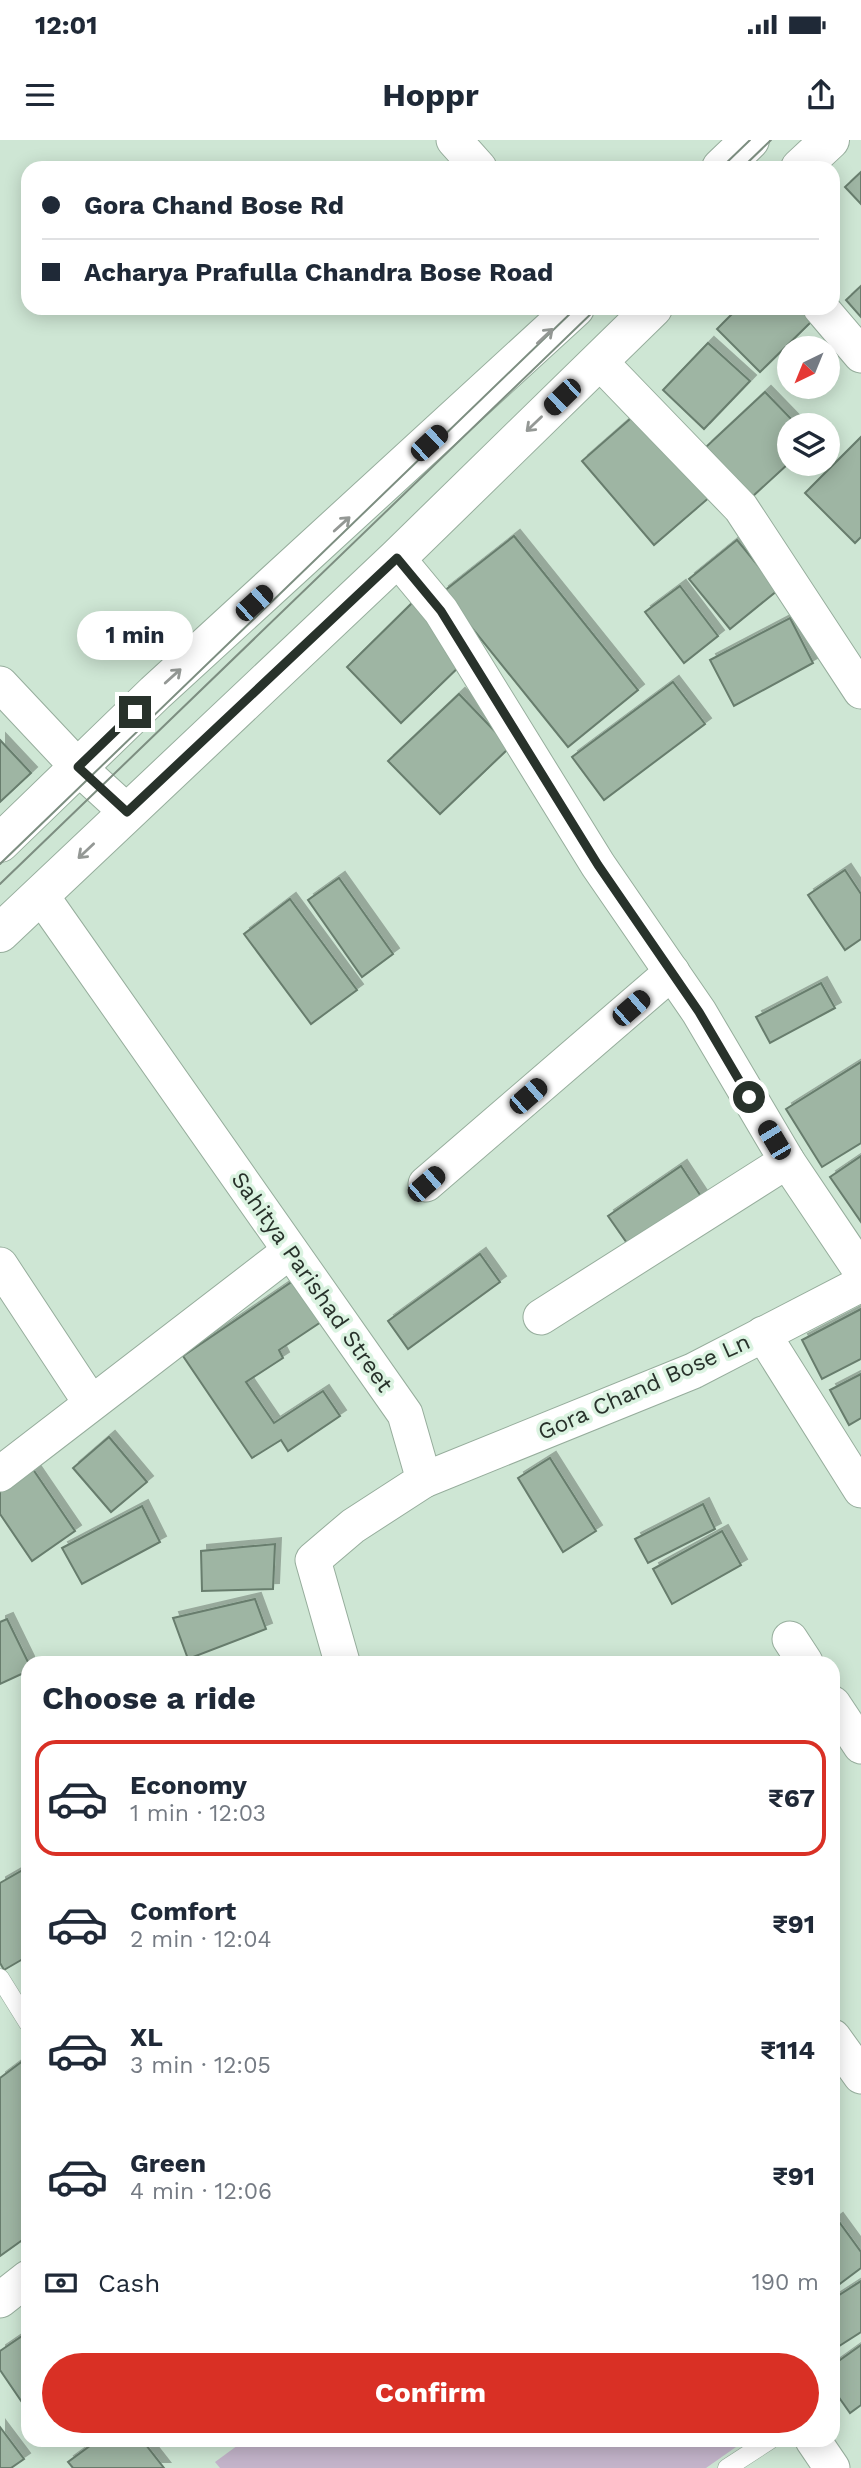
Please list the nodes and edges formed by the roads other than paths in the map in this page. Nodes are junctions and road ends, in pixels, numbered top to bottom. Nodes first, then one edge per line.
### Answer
1 (454, 140) edge
2 (830, 140) edge
3 (473, 161) edge
4 (808, 161) edge
5 (567, 315) edge
6 (646, 315) edge
7 (827, 315) edge
8 (861, 355) edge
9 (599, 361) junction
10 (397, 558) junction
11 (0, 684) edge
12 (861, 691) edge
13 (78, 767) junction
14 (127, 812) junction
15 (0, 843) edge
16 (40, 894) junction
17 (0, 933) edge
18 (672, 972) junction
19 (787, 1161) junction
20 (426, 1184) dead end
21 (290, 1251) junction
22 (0, 1265) edge
23 (861, 1271) edge
24 (861, 1284) edge
25 (541, 1317) dead end
26 (763, 1334) junction
27 (91, 1402) junction
28 (0, 1474) edge
29 (424, 1480) junction
30 (861, 1490) edge
31 (337, 1656) edge
32 (840, 1714) edge
33 (861, 1746) edge
34 (0, 1978) edge
35 (21, 2012) edge
36 (840, 2047) edge
37 (861, 2076) edge
38 (21, 2284) edge
39 (0, 2300) edge
40 (759, 2447) edge
41 (818, 2447) edge
42 (727, 2468) edge
43 (832, 2468) edge

1 - 3 street
2 - 4 main road
13 -> 5 main road
6 - 9 main road
7 - 8 street
9 -> 10 main road
9 - 12 street
10 - 14 main road
10 - 18 street
11 - 13 street
13 - 14 street
13 - 15 main road
14 -> 16 main road
16 - 17 main road
16 - 21 street, Sahitya Parishad Street
18 - 19 street
18 - 20 street
19 - 23 street
19 - 25 street
21 - 27 street
21 - 29 street, Sahitya Parishad Street
22 - 27 street
24 - 26 street, Gora Chand Bose Ln
26 - 29 street, Gora Chand Bose Ln
26 - 30 street
27 - 28 street
29 - 31 street
32 - 33 street
34 - 35 lane
36 - 37 street
38 - 39 street
40 - 42 lane
41 - 43 street

